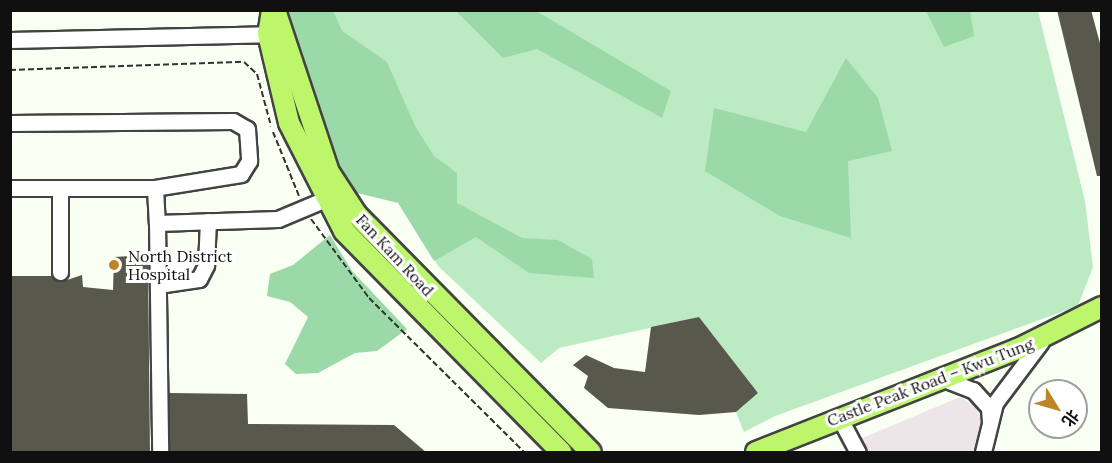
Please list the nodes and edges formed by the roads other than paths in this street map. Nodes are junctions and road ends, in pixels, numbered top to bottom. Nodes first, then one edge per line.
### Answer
1 (274, 10) edge
2 (277, 34) junction
3 (10, 40) edge
4 (10, 123) edge
5 (10, 188) edge
6 (60, 188) junction
7 (155, 188) junction
8 (333, 196) junction
9 (208, 221) junction
10 (157, 224) junction
11 (60, 272) dead end
12 (158, 285) junction
13 (1101, 307) edge
14 (1047, 335) junction
15 (937, 377) junction
16 (536, 394) junction
17 (839, 417) junction
18 (990, 424) junction
19 (160, 453) edge
20 (561, 453) edge
21 (591, 453) edge
22 (756, 453) edge
23 (858, 453) edge
24 (983, 453) edge

1 - 2 main road, Fan Kam Road
2 - 3 street
2 - 8 main road, Fan Kam Road
4 - 7 street
5 - 6 street
6 - 7 street
6 - 11 street
7 - 10 street
8 - 9 street
8 - 16 main road, Fan Kam Road
8 - 20 main road, Fan Kam Road
9 - 10 street
9 - 12 street
10 - 12 street
12 - 19 street
13 - 14 main road, Castle Peak Road – Kwu Tung
14 - 15 main road, Castle Peak Road – Kwu Tung
14 - 18 street
15 - 17 main road, Castle Peak Road – Kwu Tung
15 - 18 street
16 - 20 street
16 - 21 main road, Fan Kam Road
17 - 22 main road, Castle Peak Road – Kwu Tung
17 - 23 street
18 - 24 street

